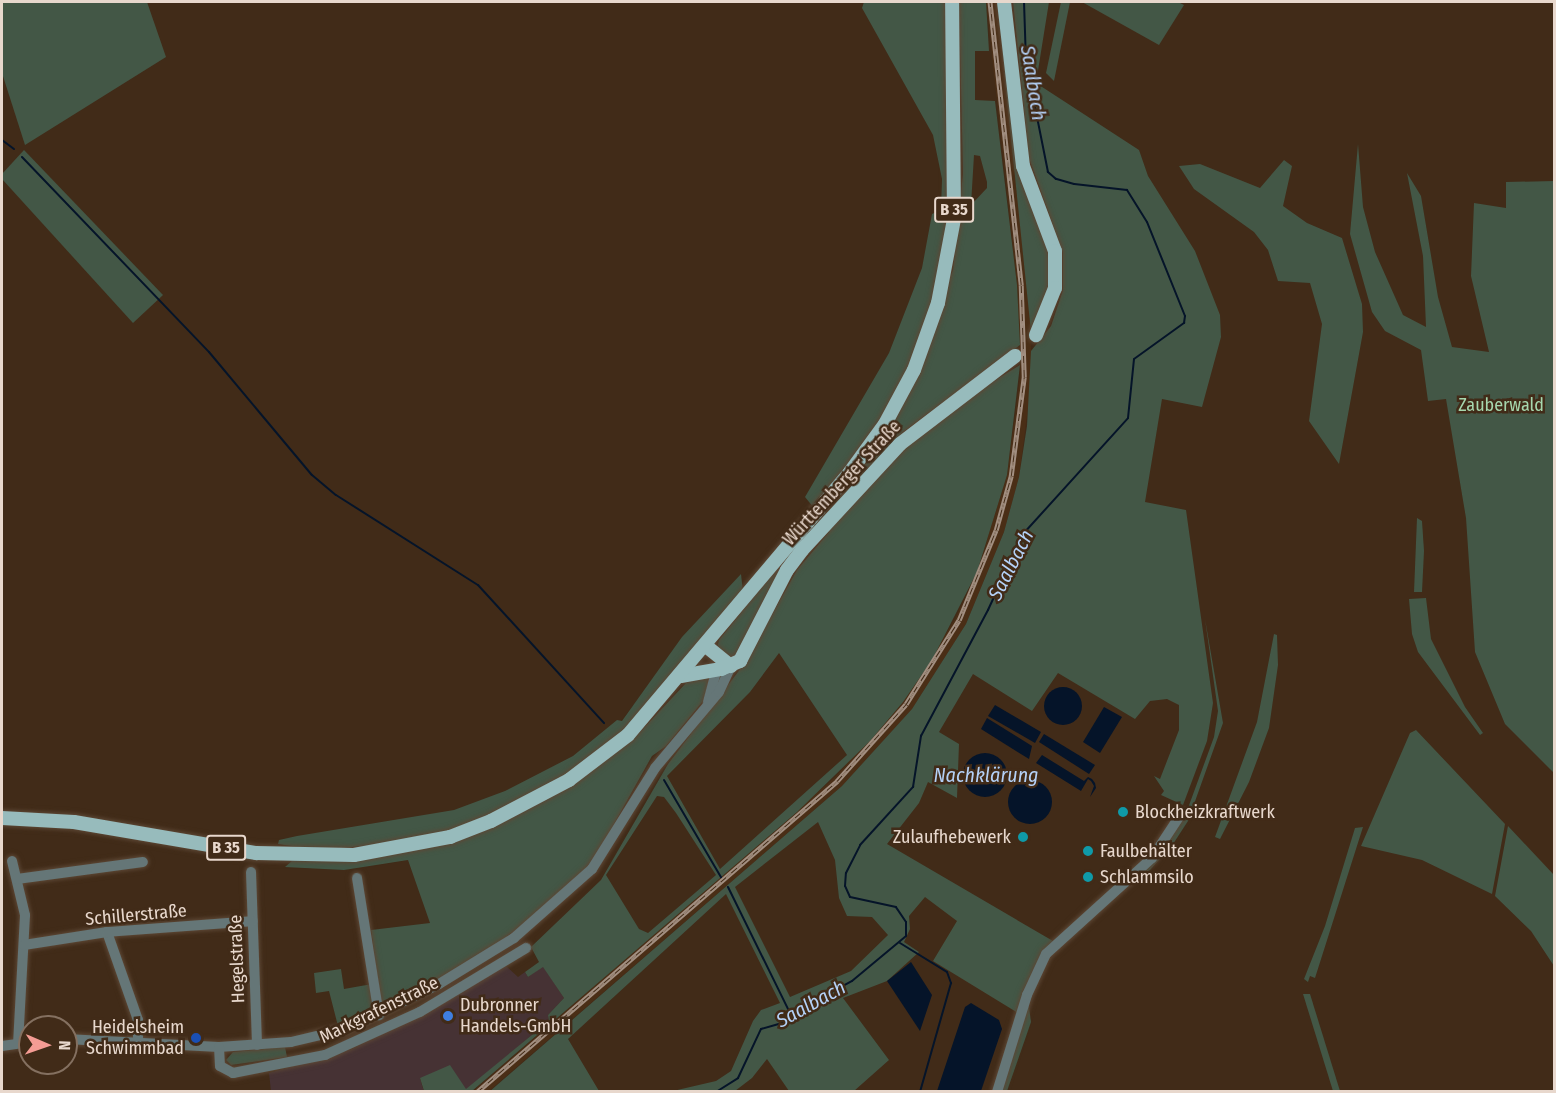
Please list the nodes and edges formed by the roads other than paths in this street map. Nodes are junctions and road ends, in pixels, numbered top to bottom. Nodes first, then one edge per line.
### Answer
1 (951, 2) edge
2 (1004, 2) edge
3 (1036, 334) dead end
4 (1015, 356) dead end
5 (702, 651) junction
6 (731, 666) junction
7 (717, 669) junction
8 (681, 676) junction
9 (706, 708) junction
10 (1181, 813) dead end
11 (2, 818) edge
12 (12, 861) dead end
13 (143, 862) dead end
14 (251, 872) dead end
15 (357, 878) dead end
16 (17, 879) junction
17 (253, 921) junction
18 (107, 933) junction
19 (24, 945) junction
20 (526, 948) dead end
21 (20, 1015) edge
22 (379, 1015) junction
23 (78, 1040) edge
24 (18, 1042) edge
25 (138, 1043) junction
26 (257, 1045) junction
27 (2, 1046) edge
28 (219, 1047) junction
29 (997, 1092) edge

1 - 5 main road, B 35
2 - 3 main road
4 - 6 main road, Württemberger Straße
5 - 6 main road
5 - 7 main road
5 - 8 main road, B 35
6 - 7 main road
6 - 9 street, Markgrafenstraße
7 - 8 main road
7 - 9 street
8 - 11 main road, B 35
9 - 22 street, Markgrafenstraße
10 - 29 street
12 - 16 street
13 - 16 street
14 - 17 street, Hegelstraße
15 - 22 street
16 - 19 street
17 - 18 street, Schillerstraße
17 - 26 street, Hegelstraße
18 - 19 street, Schillerstraße
18 - 25 street
19 - 21 street
20 - 28 street, Markgrafenstraße
22 - 26 street, Markgrafenstraße
23 - 25 street, Markgrafenstraße
24 - 27 street
25 - 28 street, Markgrafenstraße
26 - 28 street, Markgrafenstraße

